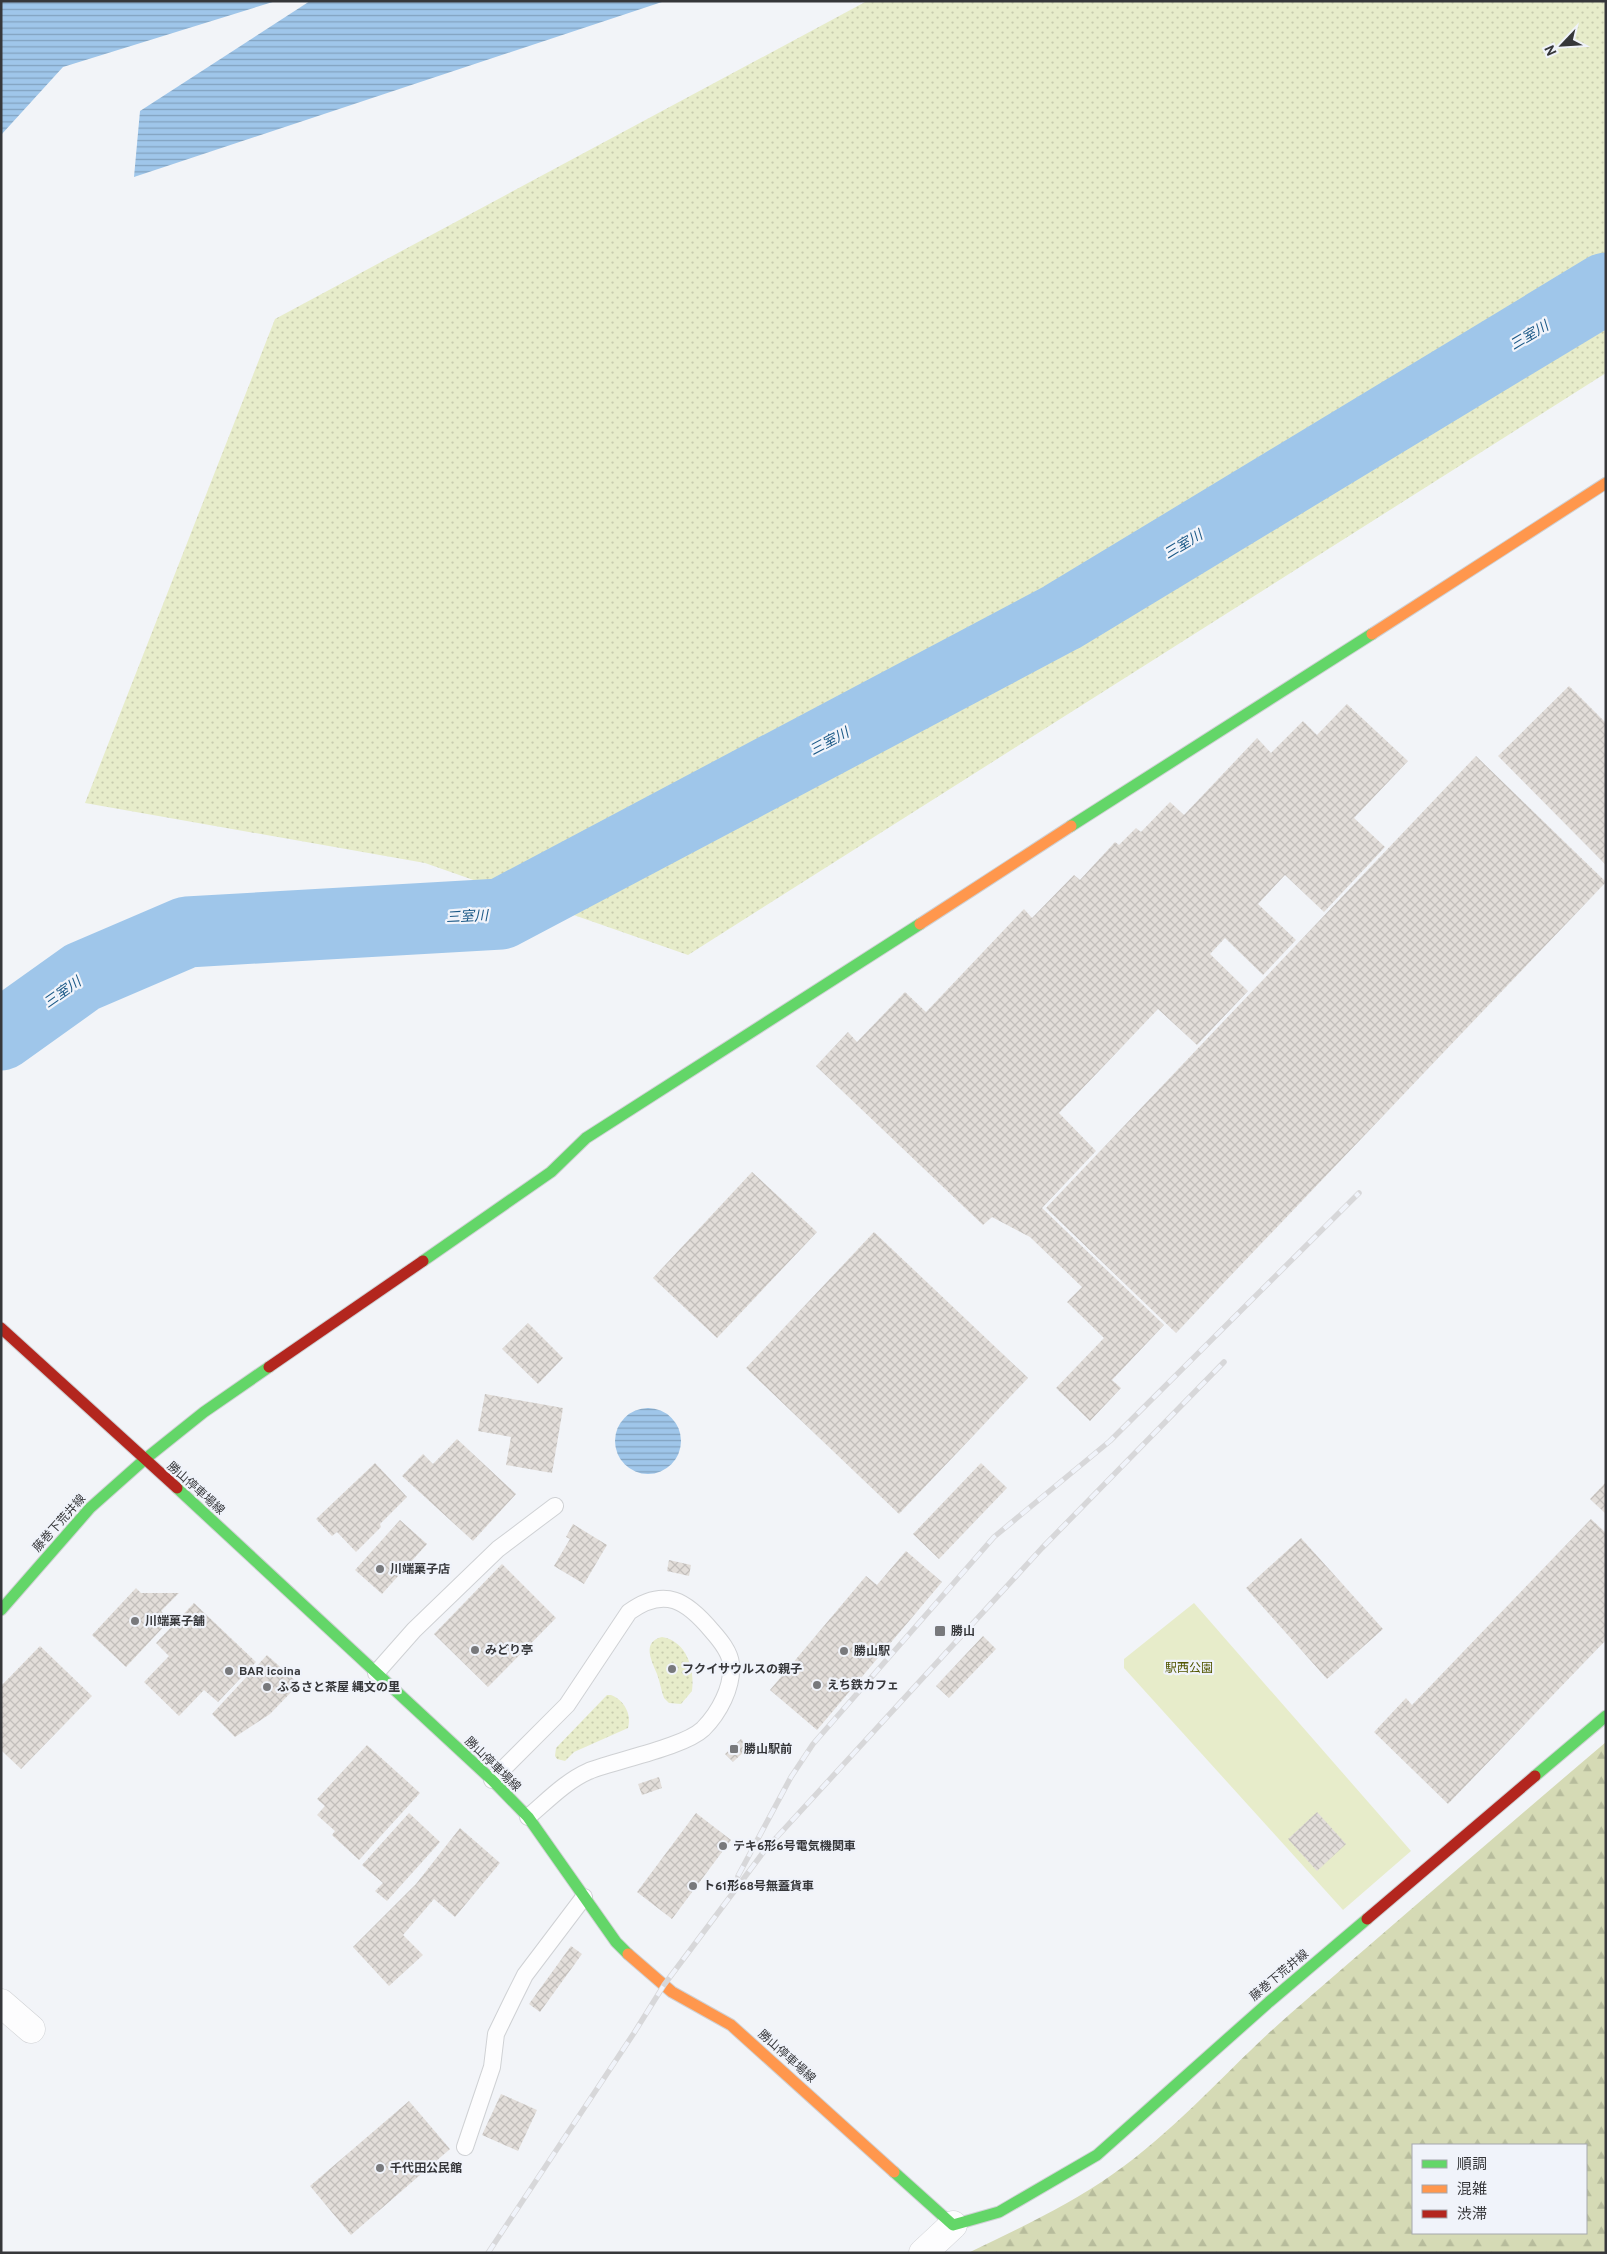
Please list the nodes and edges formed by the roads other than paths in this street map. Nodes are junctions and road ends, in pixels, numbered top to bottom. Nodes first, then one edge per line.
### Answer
1 (1606, 483) edge
2 (1, 1328) edge
3 (144, 1460) junction
4 (556, 1506) dead end
5 (1, 1610) edge
6 (376, 1673) junction
7 (1606, 1716) edge
8 (492, 1780) junction
9 (528, 1817) junction
10 (584, 1897) junction
11 (1, 2003) edge
12 (31, 2029) dead end
13 (465, 2147) dead end
14 (953, 2225) junction
15 (923, 2253) edge

1 - 3 main road, 藤巻下荒井線
2 - 3 main road, 勝山停車場線
3 - 5 main road, 藤巻下荒井線
3 - 6 main road, 勝山停車場線
4 - 6 lane
6 - 8 main road, 勝山停車場線
7 - 14 main road, 藤巻下荒井線
8 - 9 main road, 勝山停車場線
8 - 9 lane
9 - 10 main road, 勝山停車場線
10 - 13 lane
10 - 14 main road, 勝山停車場線
11 - 12 street
14 - 15 street

